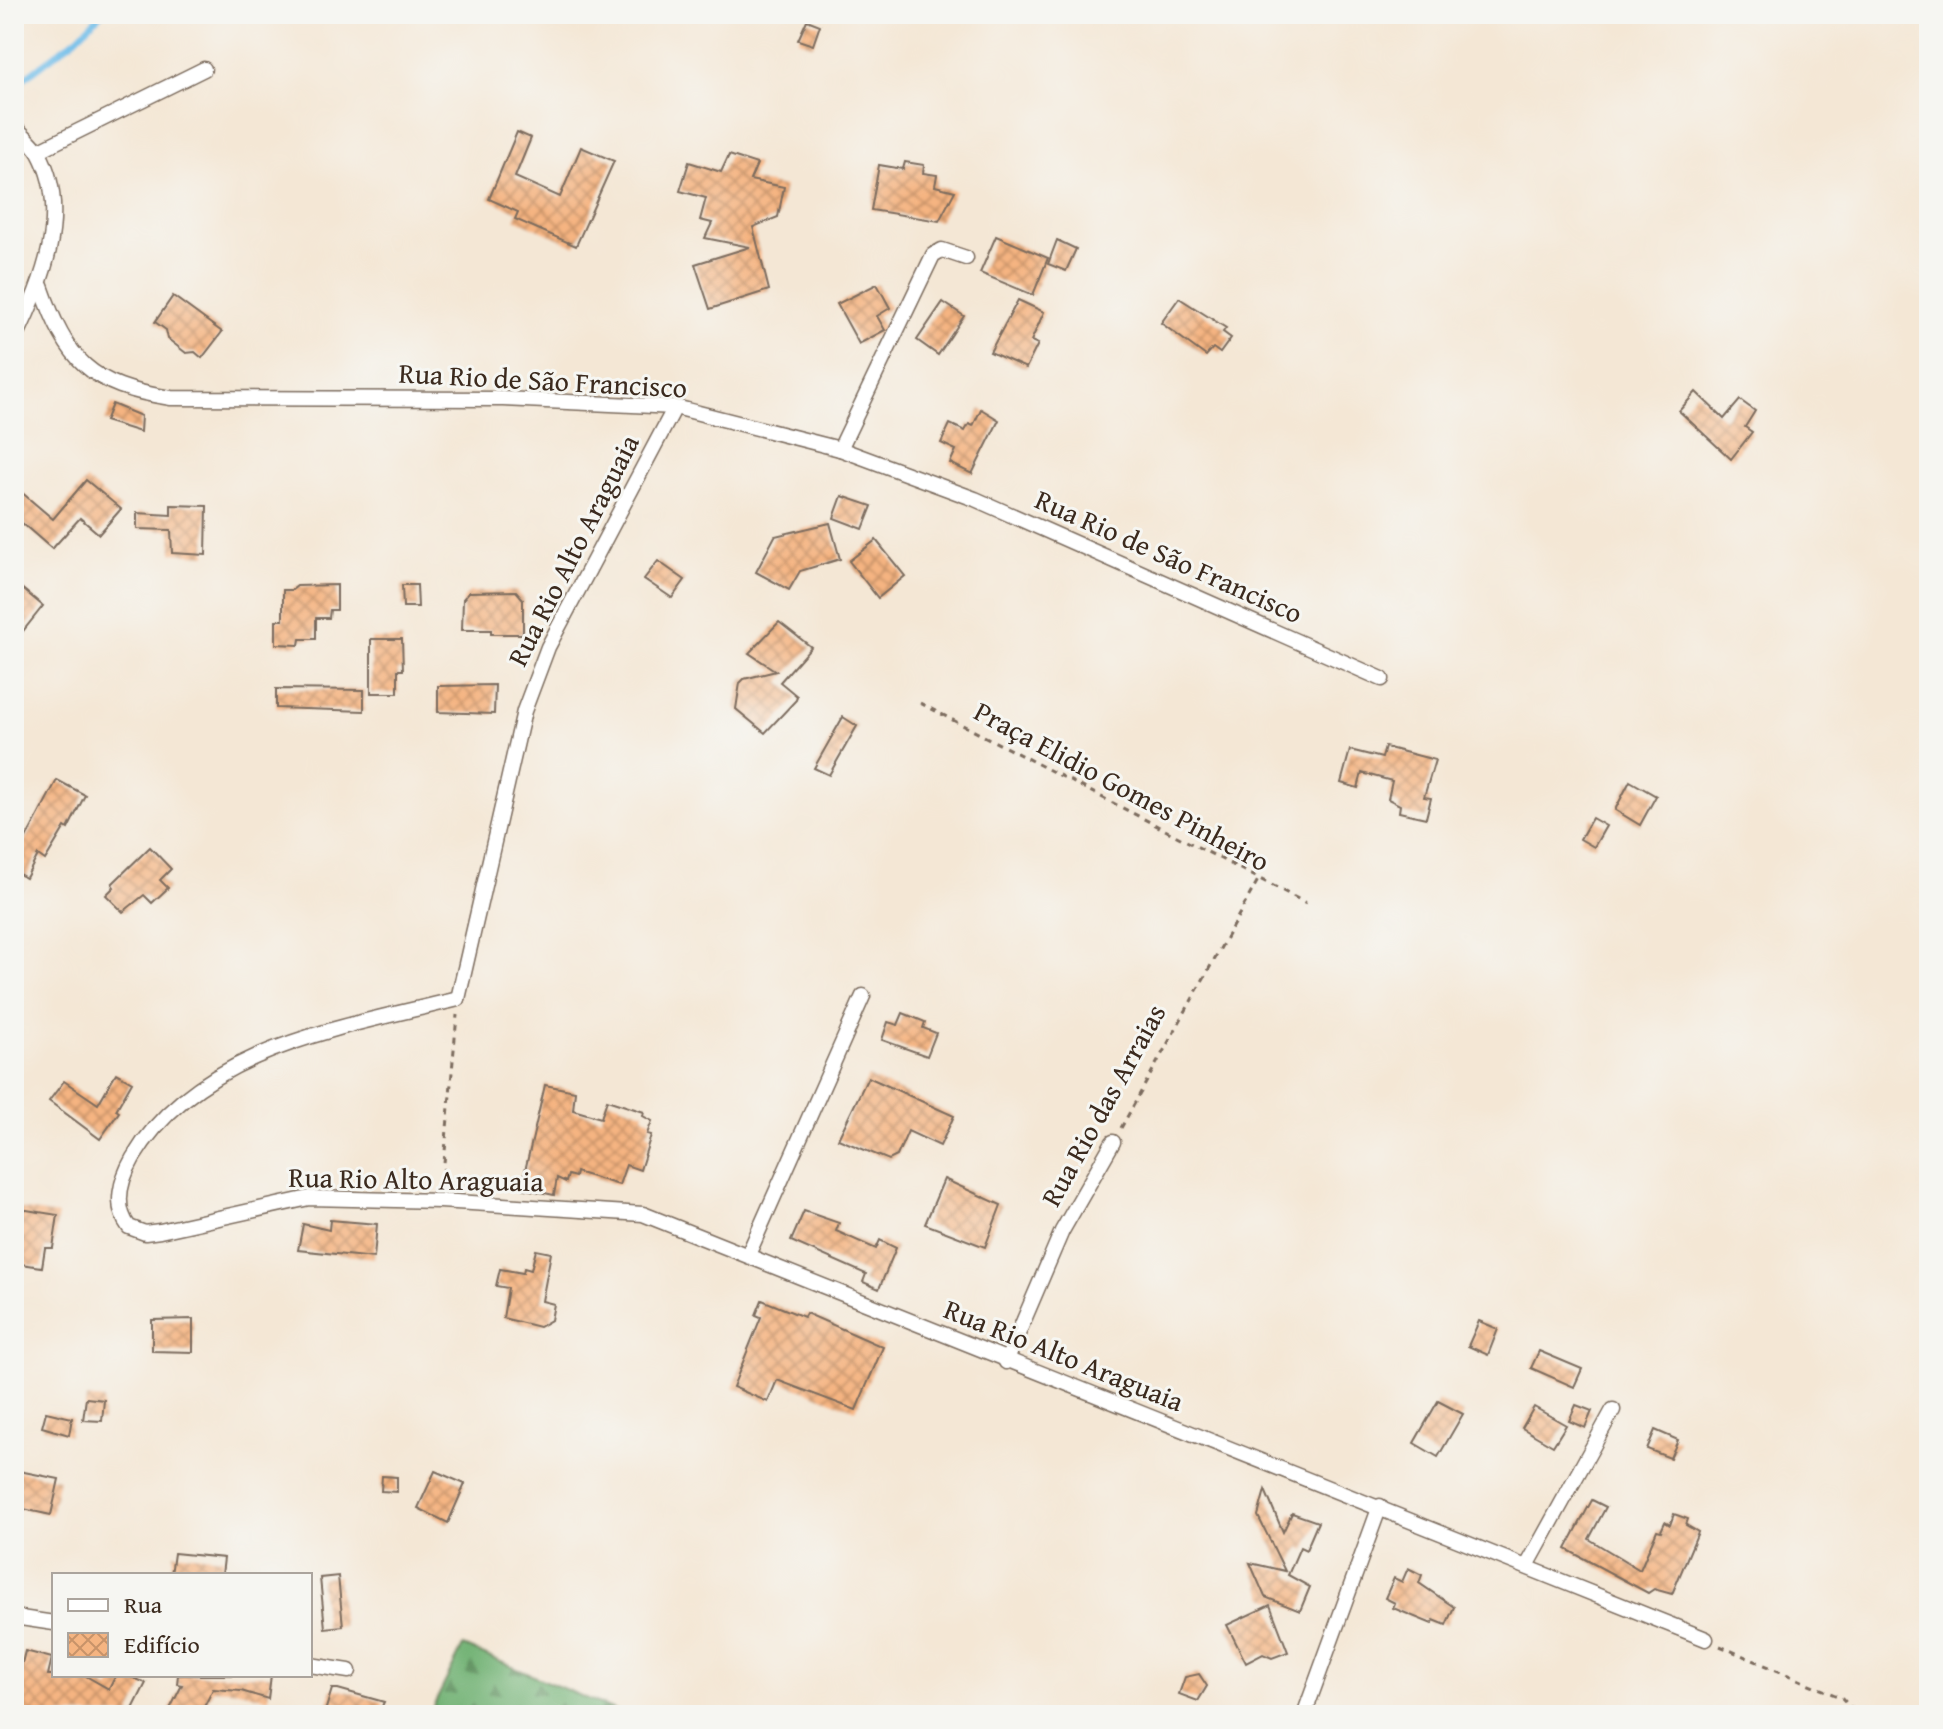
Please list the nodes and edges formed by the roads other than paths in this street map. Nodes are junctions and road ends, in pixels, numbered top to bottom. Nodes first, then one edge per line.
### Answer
1 (204, 69) dead end
2 (14, 126) edge
3 (38, 151) junction
4 (966, 258) dead end
5 (41, 286) junction
6 (14, 341) edge
7 (675, 407) junction
8 (840, 449) junction
9 (1382, 679) dead end
10 (863, 996) dead end
11 (1113, 1142) road end
12 (748, 1255) junction
13 (1006, 1362) junction
14 (1613, 1410) dead end
15 (1380, 1506) junction
16 (1527, 1566) junction
17 (14, 1617) edge
18 (52, 1623) edge
19 (1706, 1639) road end
20 (312, 1665) edge
21 (349, 1671) dead end
22 (1304, 1715) edge

1 - 3 street
2 - 3 street
3 - 5 street
4 - 8 street
5 - 6 street
5 - 7 street, Rua Rio de São Francisco
7 - 8 street, Rua Rio de São Francisco
7 - 12 street, Rua Rio Alto Araguaia
8 - 9 street, Rua Rio de São Francisco
10 - 12 street
11 - 13 street, Rua Rio das Arraias
12 - 13 street, Rua Rio Alto Araguaia
13 - 15 street, Rua Rio Alto Araguaia
14 - 16 street
15 - 16 street, Rua Rio Alto Araguaia
15 - 22 street
16 - 19 street, Rua Rio Alto Araguaia
17 - 18 street
20 - 21 street

